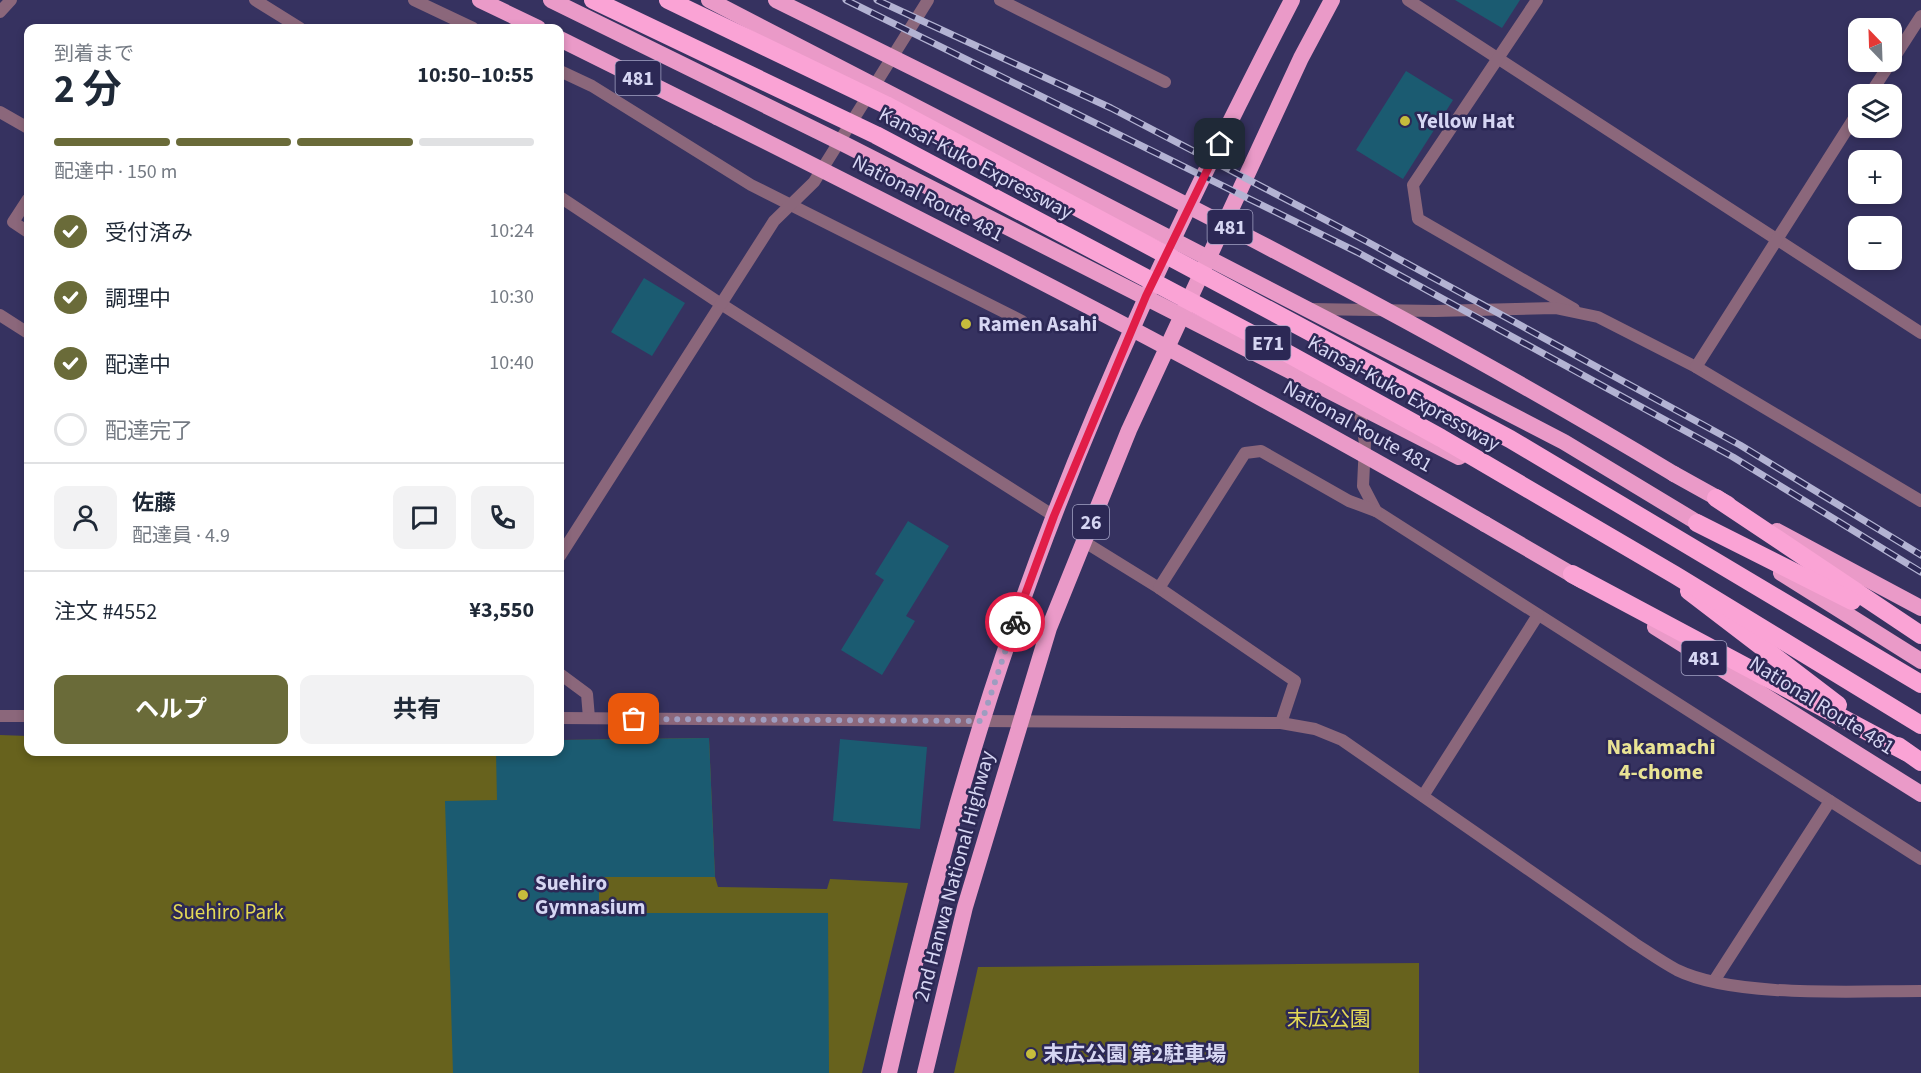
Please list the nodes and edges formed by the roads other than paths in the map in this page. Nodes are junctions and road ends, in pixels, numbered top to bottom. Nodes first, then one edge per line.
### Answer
1 (11, 0) edge
2 (255, 0) edge
3 (414, 0) edge
4 (480, 0) edge
5 (551, 0) edge
6 (593, 0) edge
7 (668, 0) edge
8 (709, 0) edge
9 (776, 0) edge
10 (928, 0) edge
11 (1000, 0) edge
12 (1292, 0) edge
13 (1332, 0) edge
14 (1408, 0) edge
15 (1537, 0) edge
16 (0, 12) edge
17 (1921, 16) edge
18 (294, 24) edge
19 (465, 24) edge
20 (530, 24) edge
21 (564, 41) edge
22 (1902, 44) edge
23 (1499, 59) junction
24 (564, 73) edge
25 (1165, 82) dead end
26 (874, 86) junction
27 (0, 112) edge
28 (24, 126) edge
29 (1848, 128) edge
30 (839, 141) junction
31 (564, 200) edge
32 (24, 205) edge
33 (790, 205) junction
34 (24, 229) edge
35 (1174, 240) junction
36 (1776, 240) junction
37 (1210, 260) junction
38 (1146, 296) junction
39 (721, 304) junction
40 (1306, 309) junction
41 (1582, 314) junction
42 (0, 315) edge
43 (1183, 315) junction
44 (1022, 321) dead end
45 (24, 330) edge
46 (1921, 333) edge
47 (1696, 367) junction
48 (1359, 408) junction
49 (1716, 498) junction
50 (1921, 501) edge
51 (1376, 511) junction
52 (1054, 516) junction
53 (1697, 523) junction
54 (1083, 541) junction
55 (564, 550) edge
56 (1572, 574) junction
57 (1159, 588) junction
58 (1689, 591) junction
59 (1921, 608) edge
60 (1538, 615) junction
61 (1919, 634) edge
62 (1921, 661) edge
63 (564, 677) edge
64 (1921, 684) edge
65 (0, 716) edge
66 (24, 716) edge
67 (564, 718) edge
68 (589, 718) junction
69 (982, 721) junction
70 (1021, 722) junction
71 (1281, 723) junction
72 (1921, 725) edge
73 (1921, 734) edge
74 (1914, 757) edge
75 (1921, 794) edge
76 (1423, 796) junction
77 (1830, 801) junction
78 (1921, 859) edge
79 (1713, 981) junction
80 (1921, 991) edge
81 (890, 1073) edge
82 (925, 1073) edge

1 - 16 street
2 - 18 street
3 - 19 street
4 - 20 highway
5 - 30 highway, 481
6 - 72 highway, Kansai-Kuko Expressway / E71, bridge
7 - 64 highway, Kansai-Kuko Expressway / E71, bridge
8 - 26 highway, 481
9 - 49 highway, 481, bridge
10 - 26 street
11 - 25 street
12 - 35 highway, 2nd Hanwa National Highway / 26
13 - 37 highway, 2nd Hanwa National Highway / 26
14 - 23 street
15 - 23 street
17 - 22 street
21 - 56 highway, National Route 481 / 481, bridge
23 - 36 street
23 - 41 street
24 - 33 street
26 - 30 street
26 - 35 highway, 481
27 - 28 street
29 - 36 street
30 - 33 street
30 - 38 highway, 481
31 - 39 street
32 - 34 street
33 - 39 street
33 - 44 street
35 - 37 highway, 481
35 - 38 highway, 2nd Hanwa National Highway / 26
36 - 46 street
36 - 47 street
37 - 40 highway, 481
37 - 43 highway, 2nd Hanwa National Highway / 26
38 - 43 highway, 481
38 - 52 highway, 2nd Hanwa National Highway / 26
39 - 52 street
39 - 55 street
40 - 41 street
40 - 53 highway, 481
41 - 47 street
42 - 45 street
43 - 48 highway, 481
43 - 54 highway, 2nd Hanwa National Highway / 26
47 - 50 street
48 - 51 street
48 - 58 highway, 481
49 - 59 highway, 481
49 - 61 highway
51 - 57 street
51 - 60 street
52 - 69 highway, 2nd Hanwa National Highway / 26
53 - 61 highway
53 - 62 highway, 481
54 - 57 street
54 - 70 highway, 2nd Hanwa National Highway / 26
56 - 74 highway
56 - 75 highway, National Route 481 / 481
57 - 71 street
58 - 73 highway, 481
58 - 74 highway
60 - 76 street
60 - 77 street
63 - 68 street
65 - 66 street
67 - 68 street
68 - 69 street
69 - 70 street
69 - 81 highway, 2nd Hanwa National Highway / 26
70 - 71 street
70 - 82 highway, 2nd Hanwa National Highway / 26
71 - 76 street
76 - 79 street
77 - 78 street
77 - 79 street
79 - 80 street

